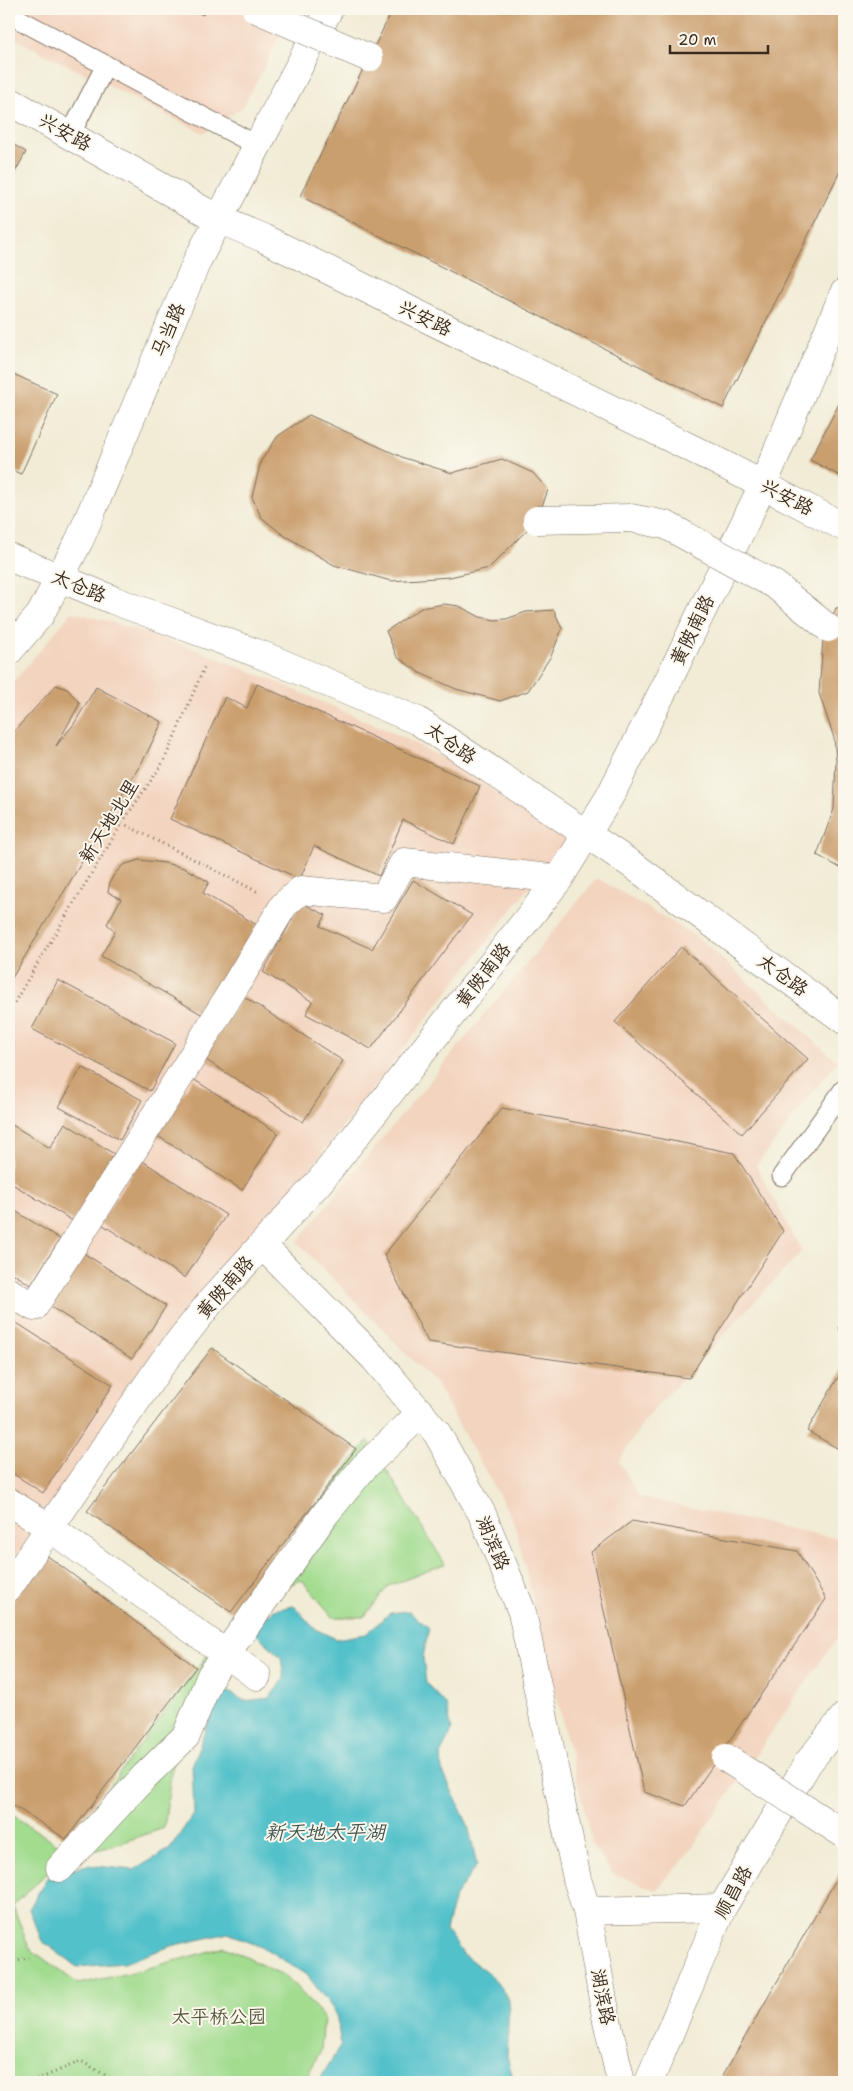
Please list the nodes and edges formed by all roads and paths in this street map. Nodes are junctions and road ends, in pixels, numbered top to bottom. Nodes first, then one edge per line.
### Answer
1 (256, 9) edge
2 (329, 9) edge
3 (9, 14) edge
4 (369, 58) dead end
5 (106, 65) junction
6 (9, 101) edge
7 (70, 135) junction
8 (258, 146) junction
9 (218, 218) junction
10 (844, 293) edge
11 (763, 485) junction
12 (537, 520) dead end
13 (844, 526) edge
14 (9, 557) edge
15 (60, 579) junction
16 (828, 628) dead end
17 (217, 638) junction
18 (9, 651) edge
19 (122, 823) junction
20 (586, 836) junction
21 (559, 879) junction
22 (284, 905) junction
23 (9, 1010) edge
24 (844, 1020) edge
25 (844, 1089) edge
26 (782, 1176) dead end
27 (262, 1245) junction
28 (9, 1292) edge
29 (421, 1413) junction
30 (9, 1502) edge
31 (50, 1528) junction
32 (9, 1587) edge
33 (226, 1653) junction
34 (257, 1676) dead end
35 (844, 1717) edge
36 (726, 1758) dead end
37 (788, 1798) junction
38 (844, 1834) edge
39 (60, 1868) dead end
40 (722, 1908) junction
41 (587, 1911) junction
42 (29, 1958) dead end
43 (9, 1961) edge
44 (32, 2082) edge
45 (116, 2082) edge
46 (621, 2082) edge
47 (649, 2082) edge

1 - 4 street, bridge
2 - 8 street, 马当路
3 - 5 lane
5 - 7 lane
5 - 8 lane
6 - 7 street, 兴安路
7 - 9 street, 兴安路
8 - 9 street, 马当路
9 - 11 street, 兴安路
9 - 15 street, 马当路
10 - 11 street, 黄陂南路
11 - 13 street, 兴安路
11 - 20 street, 黄陂南路
12 - 16 street, bridge
14 - 15 street, 太仓路
15 - 17 street, 太仓路
15 - 18 street, 马当路
17 - 19 path, 新天地北里
17 - 20 street, 太仓路
19 - 22 path
19 - 23 path, 新天地北里
20 - 21 street, 黄陂南路
20 - 24 street, 太仓路
21 - 22 street
21 - 27 street, 黄陂南路
22 - 28 street
25 - 26 lane
27 - 29 street, 湖滨路
27 - 31 street, 黄陂南路
29 - 33 street
29 - 41 street, 湖滨路
30 - 31 street
31 - 32 street, 黄陂南路
31 - 33 street
33 - 34 street
33 - 39 street
35 - 37 street, 顺昌路
36 - 37 street, bridge
37 - 38 street, bridge
37 - 40 street, 顺昌路
40 - 41 street
40 - 47 street, 顺昌路
41 - 46 street, 湖滨路
42 - 43 path
44 - 45 path

